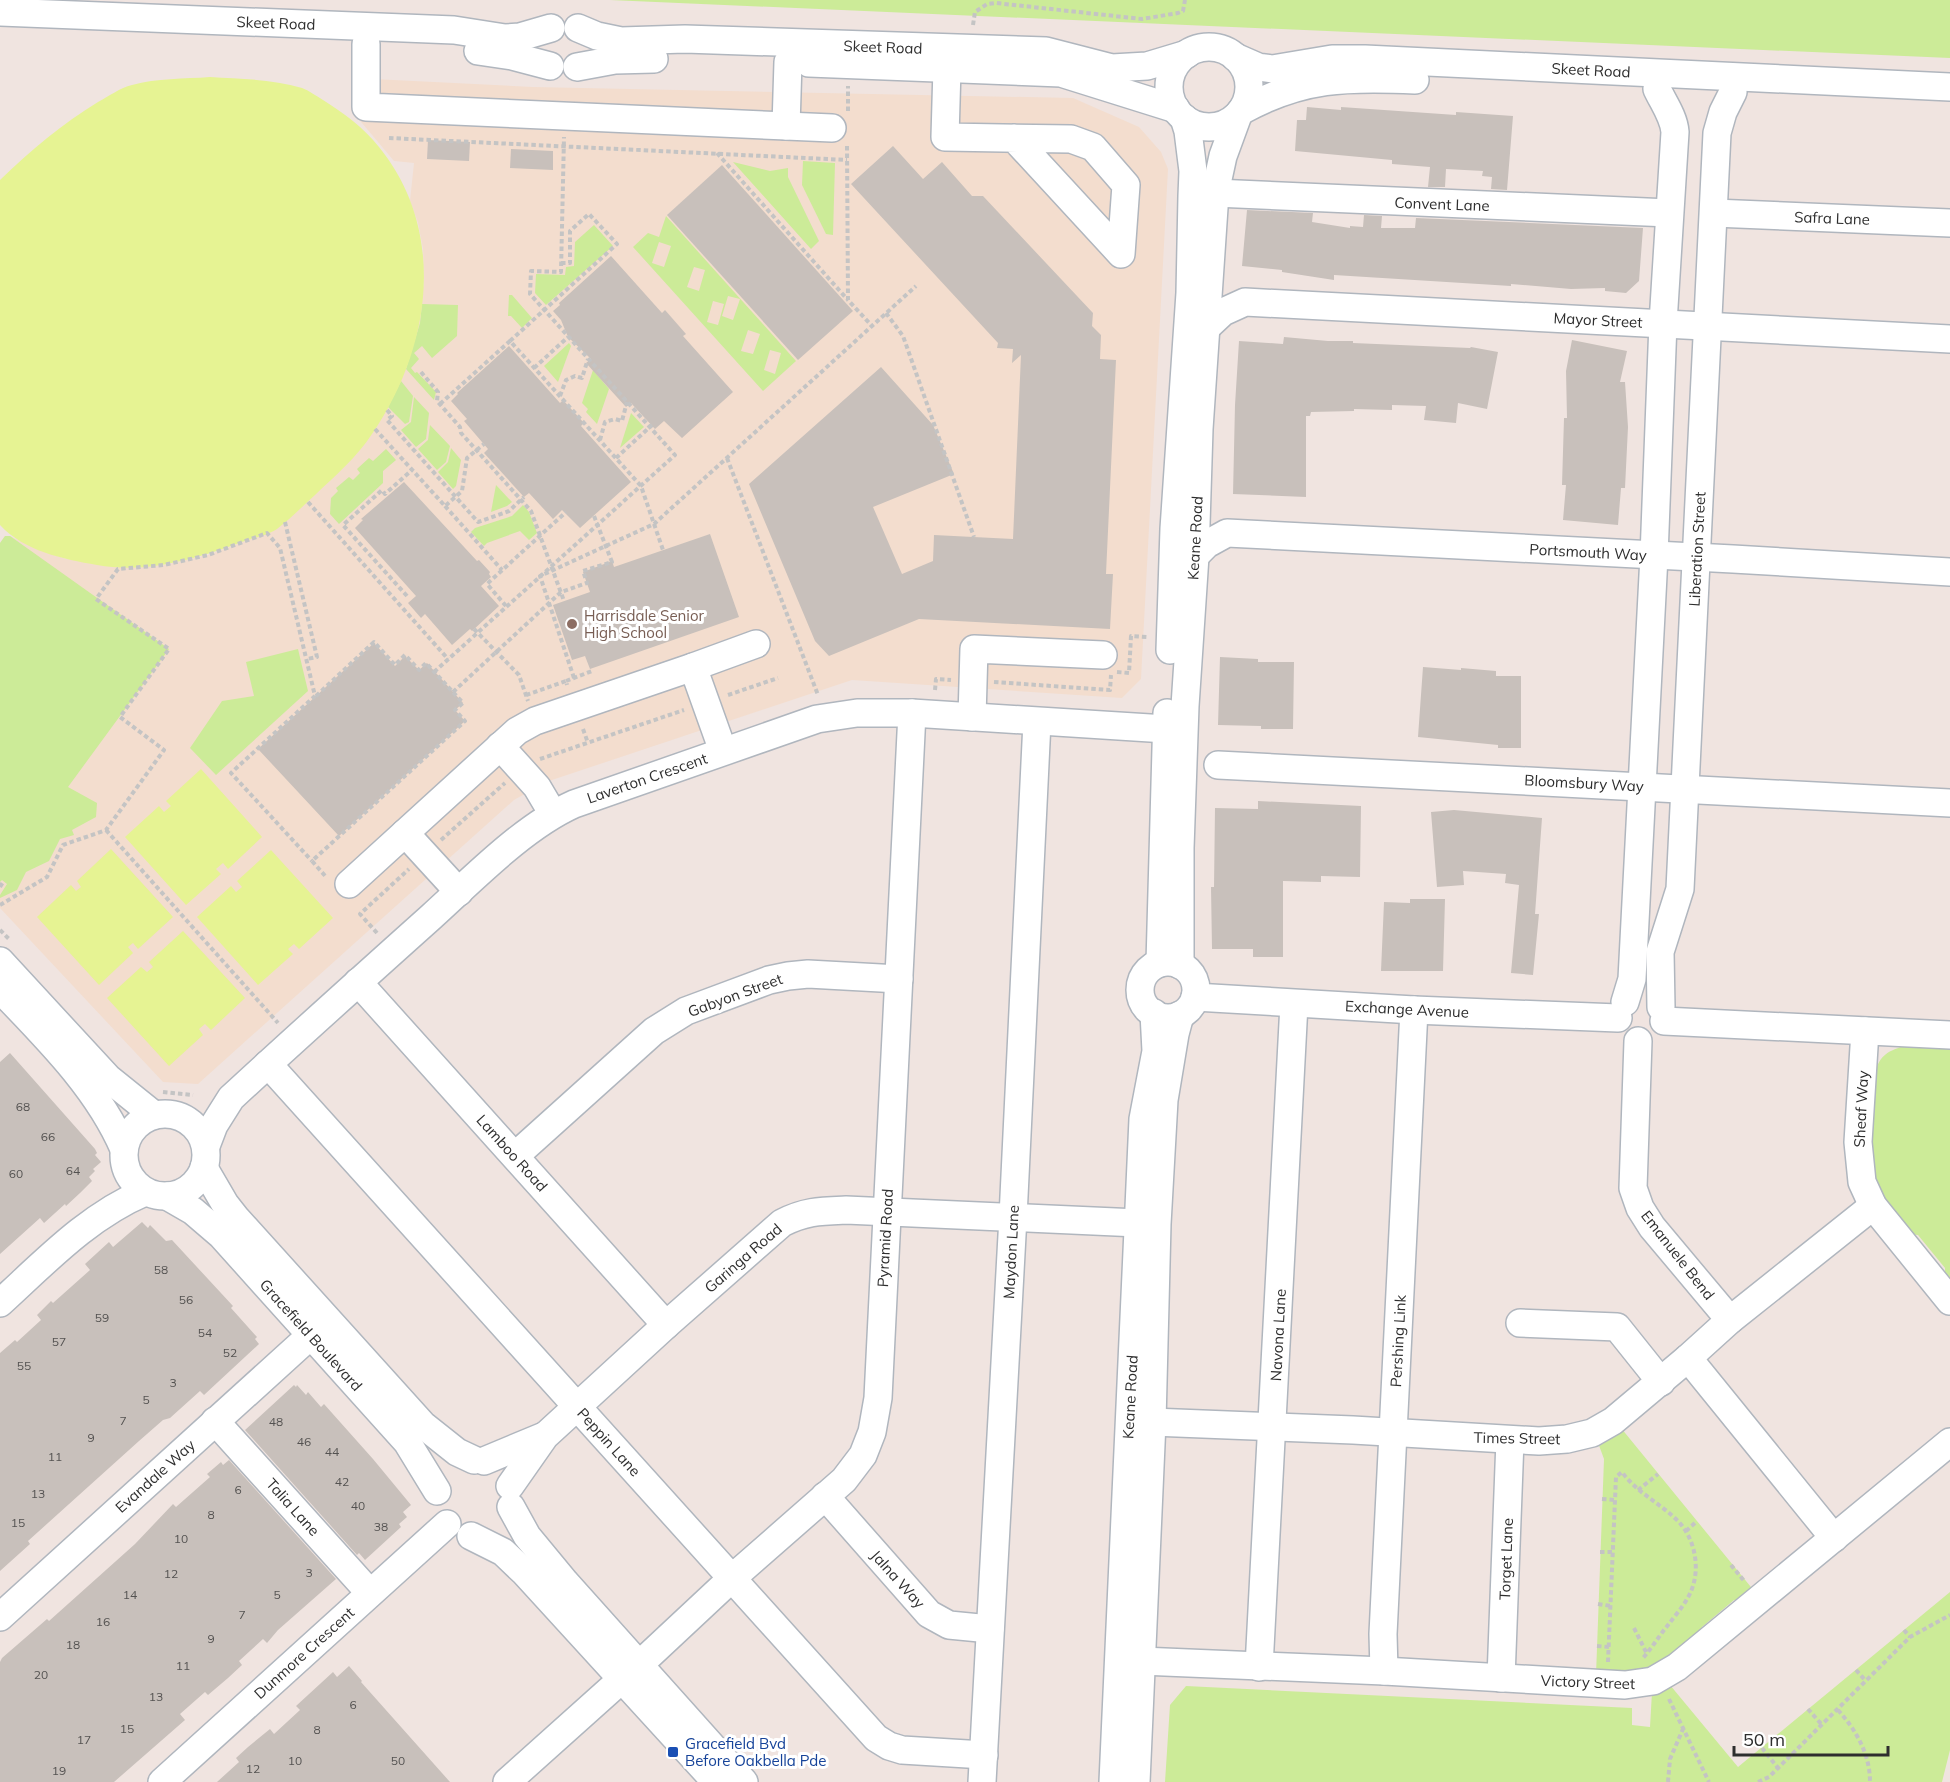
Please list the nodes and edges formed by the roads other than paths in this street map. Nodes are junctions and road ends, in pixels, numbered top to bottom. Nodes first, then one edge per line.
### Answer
1 (0, 12) edge
2 (551, 28) junction
3 (578, 28) junction
4 (0, 29) edge
5 (366, 44) junction
6 (1187, 54) junction
7 (1235, 57) junction
8 (789, 62) junction
9 (550, 66) junction
10 (578, 67) junction
11 (947, 68) junction
12 (1950, 87) edge
13 (1657, 89) junction
14 (1733, 92) junction
15 (1950, 101) edge
16 (1180, 113) junction
17 (1239, 113) junction
18 (786, 126) junction
19 (842, 128) road end
20 (1014, 138) junction
21 (1215, 193) junction
22 (1670, 213) junction
23 (1714, 213) junction
24 (1950, 223) edge
25 (1211, 261) junction
26 (1245, 302) junction
27 (1663, 323) junction
28 (1708, 325) junction
29 (1207, 327) junction
30 (1950, 339) edge
31 (1197, 503) junction
32 (1227, 533) junction
33 (1195, 556) junction
34 (1654, 556) junction
35 (1696, 558) junction
36 (1950, 572) edge
37 (756, 644) dead end
38 (1103, 655) dead end
39 (693, 667) junction
40 (912, 713) junction
41 (972, 717) junction
42 (1037, 722) junction
43 (1175, 728) junction
44 (500, 746) junction
45 (723, 751) junction
46 (1218, 765) junction
47 (1182, 786) junction
48 (1642, 787) junction
49 (1686, 788) junction
50 (1950, 802) edge
51 (553, 814) junction
52 (405, 833) junction
53 (345, 892) road end
54 (459, 892) junction
55 (0, 961) edge
56 (1170, 964) junction
57 (899, 979) junction
58 (358, 982) junction
59 (1, 991) edge
60 (1294, 1004) junction
61 (1176, 1008) junction
62 (1414, 1010) junction
63 (1622, 1010) junction
64 (1663, 1014) junction
65 (1865, 1031) junction
66 (1950, 1035) edge
67 (1638, 1041) junction
68 (268, 1064) junction
69 (231, 1098) junction
70 (167, 1116) junction
71 (514, 1156) junction
72 (205, 1157) junction
73 (125, 1160) junction
74 (156, 1194) junction
75 (1873, 1206) junction
76 (886, 1212) junction
77 (1013, 1217) junction
78 (1138, 1223) junction
79 (86, 1226) junction
80 (1950, 1301) edge
81 (0, 1303) edge
82 (1730, 1320) junction
83 (1520, 1323) dead end
84 (666, 1325) junction
85 (311, 1335) junction
86 (1688, 1358) junction
87 (1661, 1382) junction
88 (577, 1406) junction
89 (215, 1421) junction
90 (1152, 1422) junction
91 (1273, 1427) junction
92 (1393, 1432) junction
93 (545, 1436) junction
94 (1510, 1440) junction
95 (1950, 1442) edge
96 (479, 1461) junction
97 (437, 1491) junction
98 (510, 1496) junction
99 (825, 1496) junction
100 (447, 1524) junction
101 (471, 1536) junction
102 (1834, 1538) junction
103 (731, 1579) junction
104 (557, 1590) junction
105 (370, 1593) junction
106 (0, 1617) edge
107 (990, 1629) junction
108 (1141, 1661) junction
109 (1260, 1667) junction
110 (1384, 1671) junction
111 (631, 1672) junction
112 (1501, 1678) junction
113 (984, 1755) junction
114 (162, 1782) edge
115 (507, 1782) edge
116 (716, 1782) edge
117 (744, 1782) edge
118 (982, 1782) edge
119 (1113, 1782) edge
120 (1136, 1782) edge

1 - 2 street, Skeet Road
2 - 3 street
2 - 9 street
3 - 6 street, Skeet Road
3 - 10 street
4 - 5 street, Skeet Road
5 - 9 street, Skeet Road
5 - 18 street
6 - 7 street
6 - 16 street
7 - 12 street, Skeet Road
7 - 17 street
8 - 10 street, Skeet Road
8 - 11 street, Skeet Road
8 - 18 street
9 - 10 street
11 - 16 street, Skeet Road
11 - 20 street
13 - 14 street, Skeet Road
13 - 17 street, Skeet Road
13 - 22 street
14 - 15 street, Skeet Road
14 - 23 street, Liberation Street
16 - 17 street
16 - 43 street, Keane Road
17 - 21 street, Keane Road
18 - 19 street
20 - 20 street
21 - 22 street, Convent Lane
21 - 25 street, Keane Road
22 - 27 street
23 - 24 street, Safra Lane
23 - 28 street, Liberation Street
25 - 26 street
25 - 29 street, Keane Road
26 - 27 street, Mayor Street
26 - 29 street
27 - 28 street, Mayor Street
27 - 34 street
28 - 30 street, Mayor Street
28 - 35 street, Liberation Street
29 - 31 street, Keane Road
31 - 32 street
31 - 33 street, Keane Road
32 - 33 street
32 - 34 street, Portsmouth Way
33 - 43 street, Keane Road
34 - 35 street, Portsmouth Way
34 - 48 street
35 - 36 street, Portsmouth Way
35 - 49 street, Liberation Street
37 - 39 street
38 - 41 street
39 - 44 street
39 - 45 street
40 - 41 street, Laverton Crescent
40 - 45 street, Laverton Crescent
40 - 57 street, Pyramid Road
41 - 42 street, Laverton Crescent
42 - 43 street, Laverton Crescent
42 - 77 street, Maydon Lane
43 - 46 street
43 - 47 street, Keane Road
43 - 56 street, Keane Road
44 - 51 street
44 - 52 street
45 - 51 street, Laverton Crescent
46 - 47 street
46 - 48 street, Bloomsbury Way
47 - 56 street, Keane Road
48 - 49 street, Bloomsbury Way
48 - 63 street
49 - 50 street, Bloomsbury Way
49 - 64 street, Liberation Street
51 - 54 street, Laverton Crescent
52 - 53 street
52 - 54 street
54 - 58 street, Laverton Crescent
55 - 70 street
56 - 61 street, Keane Road
56 - 61 street, Keane Road
57 - 71 street, Gabyon Street
57 - 76 street, Pyramid Road
58 - 68 street, Laverton Crescent
58 - 71 street, Lamboo Road
59 - 73 street
60 - 61 street, Exchange Avenue
60 - 62 street, Exchange Avenue
60 - 91 street, Navona Lane
61 - 78 street, Keane Road
61 - 90 street, Keane Road
62 - 63 street, Exchange Avenue
62 - 92 street, Pershing Link
63 - 64 street
63 - 67 street
64 - 65 street
64 - 67 street
65 - 66 street
65 - 75 street, Sheaf Way
67 - 82 street, Emanuele Bend
68 - 69 street, Laverton Crescent
68 - 88 street, Peppin Lane
69 - 70 street, Laverton Crescent
69 - 72 street, Laverton Crescent
70 - 72 street
70 - 73 street
71 - 84 street, Lamboo Road
72 - 74 street
72 - 96 street, Gracefield Boulevard
73 - 74 street
73 - 79 street
74 - 79 street
74 - 85 street, Gracefield Boulevard
75 - 80 street, Sheaf Way
75 - 82 street, Times Street
76 - 77 street, Garinga Road
76 - 84 street, Garinga Road
76 - 99 street, Pyramid Road
77 - 78 street, Garinga Road
77 - 107 street, Maydon Lane
78 - 119 street, Keane Road
79 - 81 street
82 - 86 street, Times Street
83 - 87 street
84 - 88 street, Garinga Road
85 - 89 street, Evandale Way
85 - 97 street, Gracefield Boulevard
86 - 87 street, Times Street
86 - 102 street
87 - 94 street, Times Street
88 - 93 street, Garinga Road
88 - 103 street, Peppin Lane
89 - 105 street, Talia Lane
89 - 106 street, Evandale Way
90 - 91 street, Times Street
90 - 108 street, Keane Road
91 - 92 street, Times Street
91 - 109 street, Navona Lane
92 - 94 street, Times Street
92 - 110 street, Pershing Link
93 - 96 street, Garinga Road
93 - 98 street, Garinga Road
94 - 112 street, Torget Lane
95 - 102 street, Victory Street
96 - 97 street
96 - 98 street
97 - 100 street
98 - 101 street
98 - 104 street
99 - 103 street, Pyramid Road
99 - 107 street, Jalna Way
100 - 101 street
100 - 105 street, Dunmore Crescent
101 - 104 street
102 - 112 street, Victory Street
103 - 111 street, Pyramid Road
103 - 113 street, Peppin Lane
104 - 111 street
105 - 114 street, Dunmore Crescent
107 - 113 street, Maydon Lane
108 - 109 street, Victory Street
108 - 120 street, Keane Road
109 - 110 street, Victory Street
110 - 112 street, Victory Street
111 - 115 street, Pyramid Road
111 - 116 street
111 - 117 street
113 - 118 street, Maydon Lane

